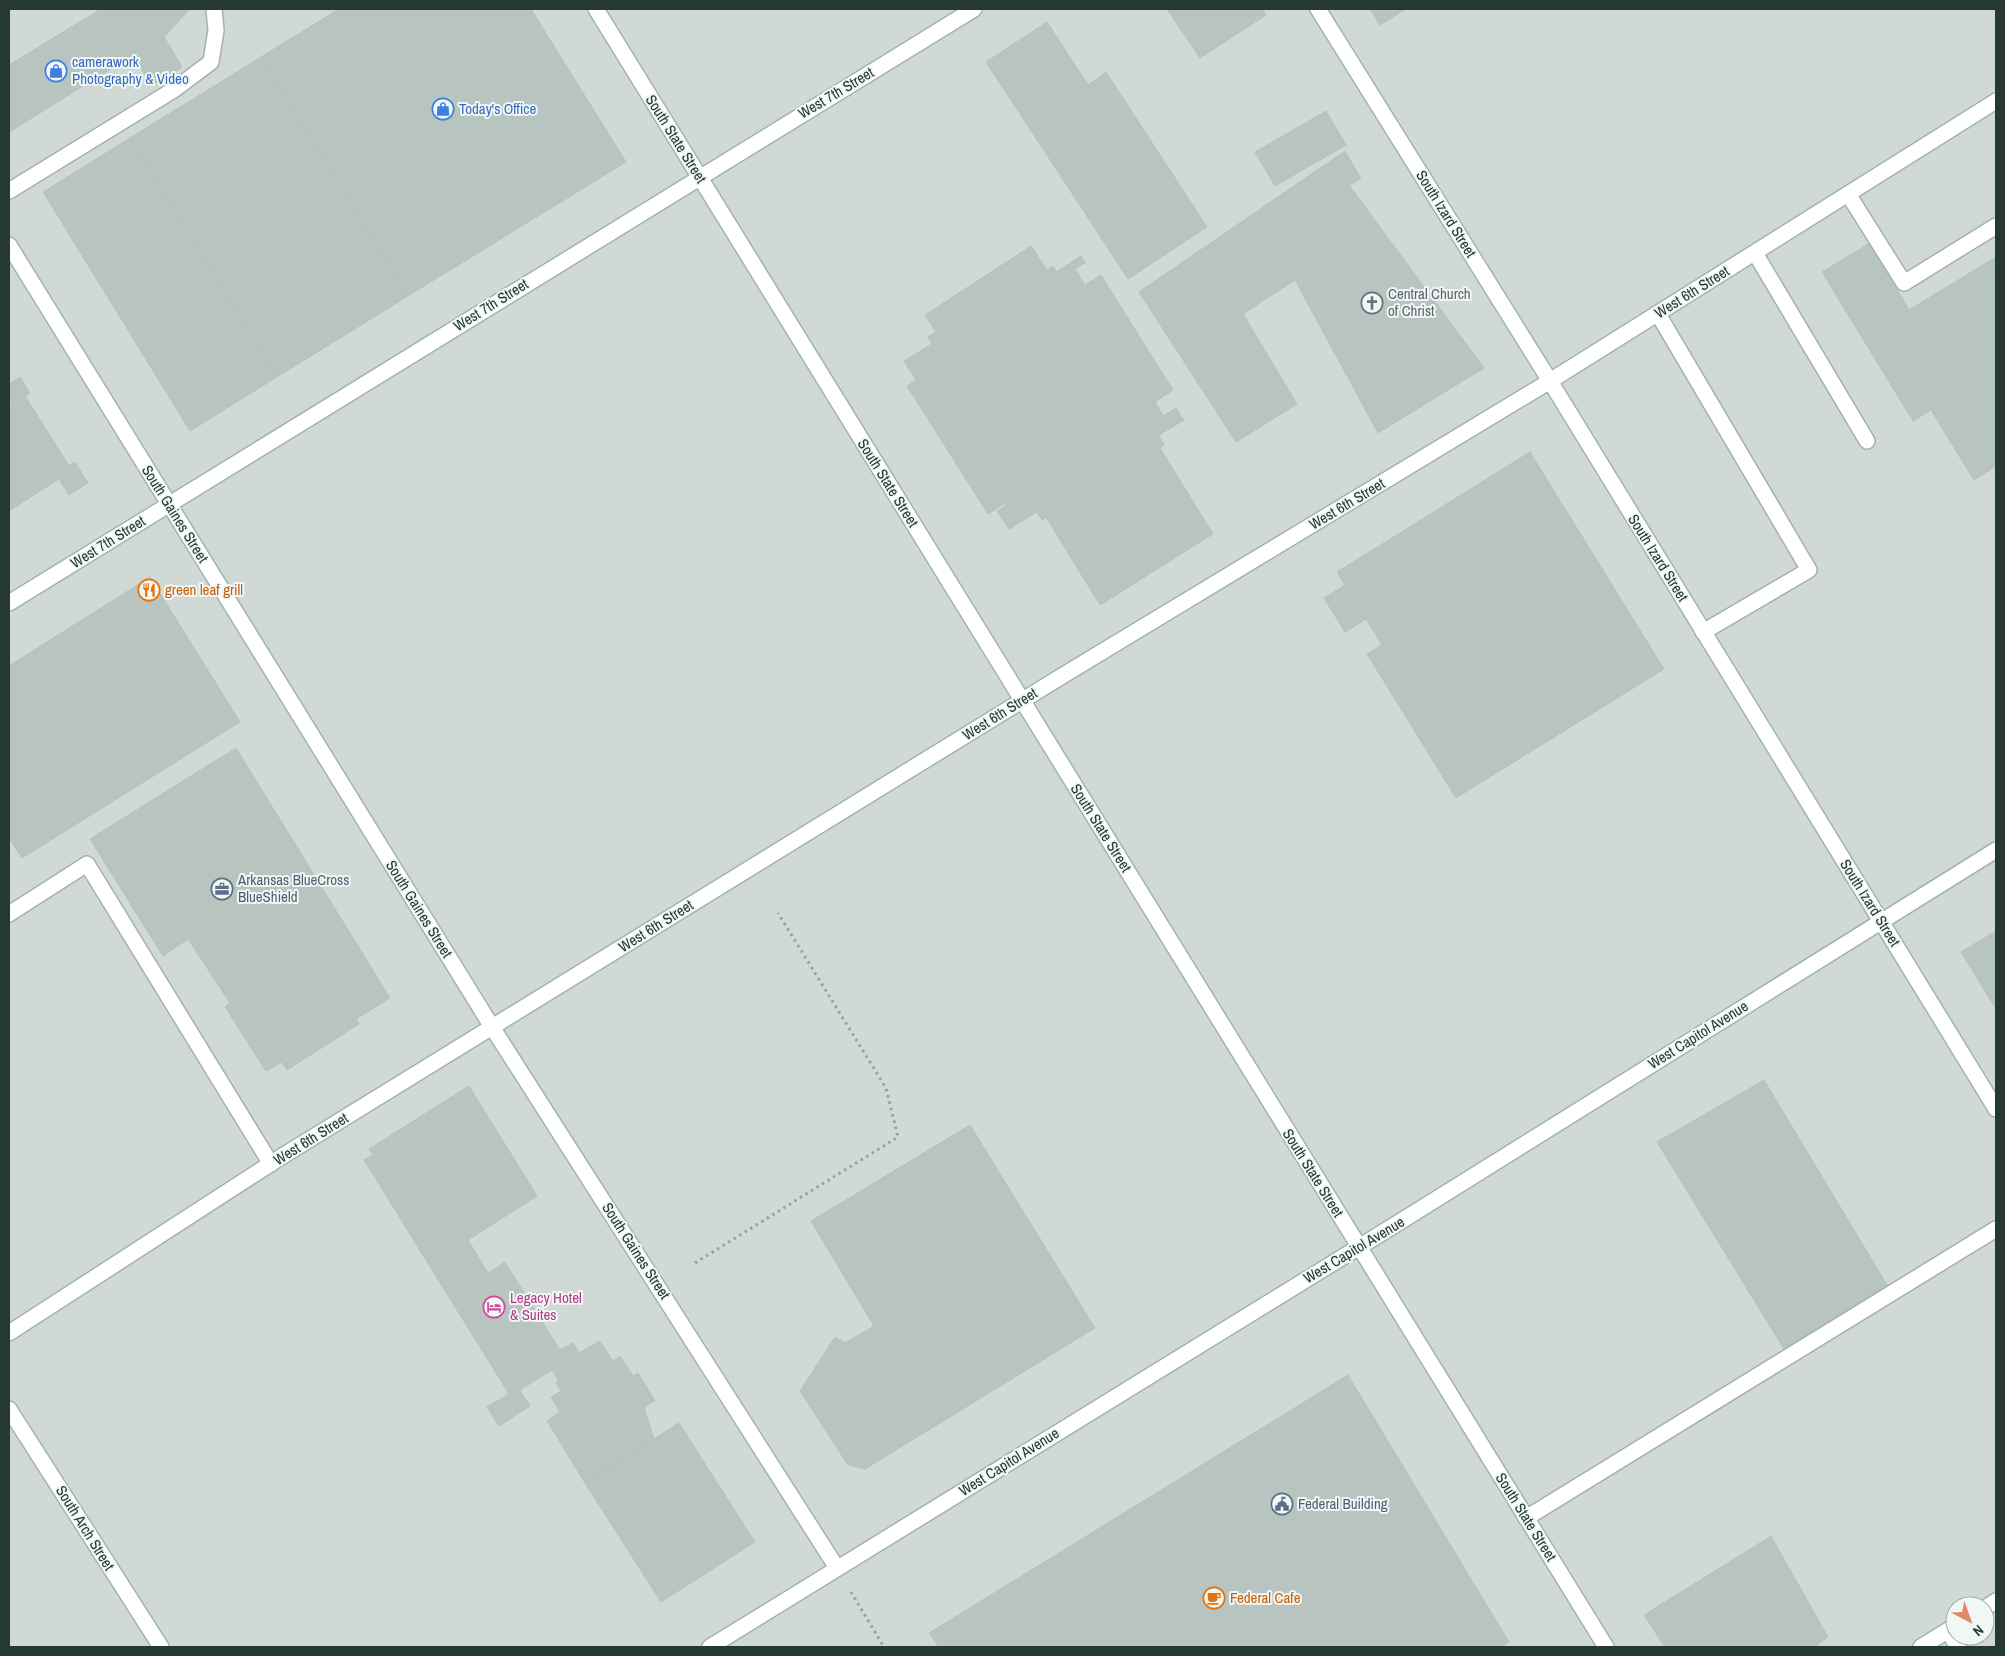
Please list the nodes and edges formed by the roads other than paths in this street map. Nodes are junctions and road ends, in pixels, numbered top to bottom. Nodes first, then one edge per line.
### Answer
1 (214, 9) edge
2 (596, 9) edge
3 (974, 9) edge
4 (1318, 9) edge
5 (1996, 101) edge
6 (699, 177) junction
7 (9, 191) edge
8 (1848, 194) junction
9 (1996, 226) edge
10 (9, 245) edge
11 (1755, 252) junction
12 (1658, 314) junction
13 (1550, 381) junction
14 (1867, 441) dead end
15 (169, 504) junction
16 (9, 603) edge
17 (1703, 632) junction
18 (1022, 700) junction
19 (1996, 850) edge
20 (9, 914) edge
21 (1881, 921) junction
22 (492, 1027) junction
23 (1996, 1109) edge
24 (271, 1164) junction
25 (1996, 1229) edge
26 (1358, 1246) junction
27 (9, 1333) edge
28 (9, 1408) edge
29 (1526, 1518) junction
30 (837, 1568) junction
31 (1945, 1633) edge
32 (161, 1647) edge
33 (710, 1647) edge
34 (1606, 1647) edge
35 (1921, 1647) edge

1 - 7 street
2 - 6 street, South State Street
3 - 6 street, West 7th Street
4 - 13 street, South Izard Street
5 - 8 street, West 6th Street
6 - 15 street, West 7th Street
6 - 18 street, South State Street
8 - 9 street
8 - 11 street, West 6th Street
10 - 15 street, South Gaines Street
11 - 12 street, West 6th Street
11 - 14 street
12 - 13 street, West 6th Street
12 - 17 street
13 - 17 street, South Izard Street
13 - 18 street, West 6th Street
15 - 16 street, West 7th Street
15 - 22 street, South Gaines Street
17 - 21 street, South Izard Street
18 - 22 street, West 6th Street
18 - 26 street, South State Street
19 - 21 street, West Capitol Avenue
20 - 24 street
21 - 23 street, South Izard Street
21 - 26 street, West Capitol Avenue
22 - 24 street, West 6th Street
22 - 30 street, South Gaines Street
24 - 27 street, West 6th Street
25 - 29 street
26 - 29 street, South State Street
26 - 30 street, West Capitol Avenue
28 - 32 street, South Arch Street
29 - 34 street, South State Street
30 - 33 street, West Capitol Avenue
31 - 35 street

